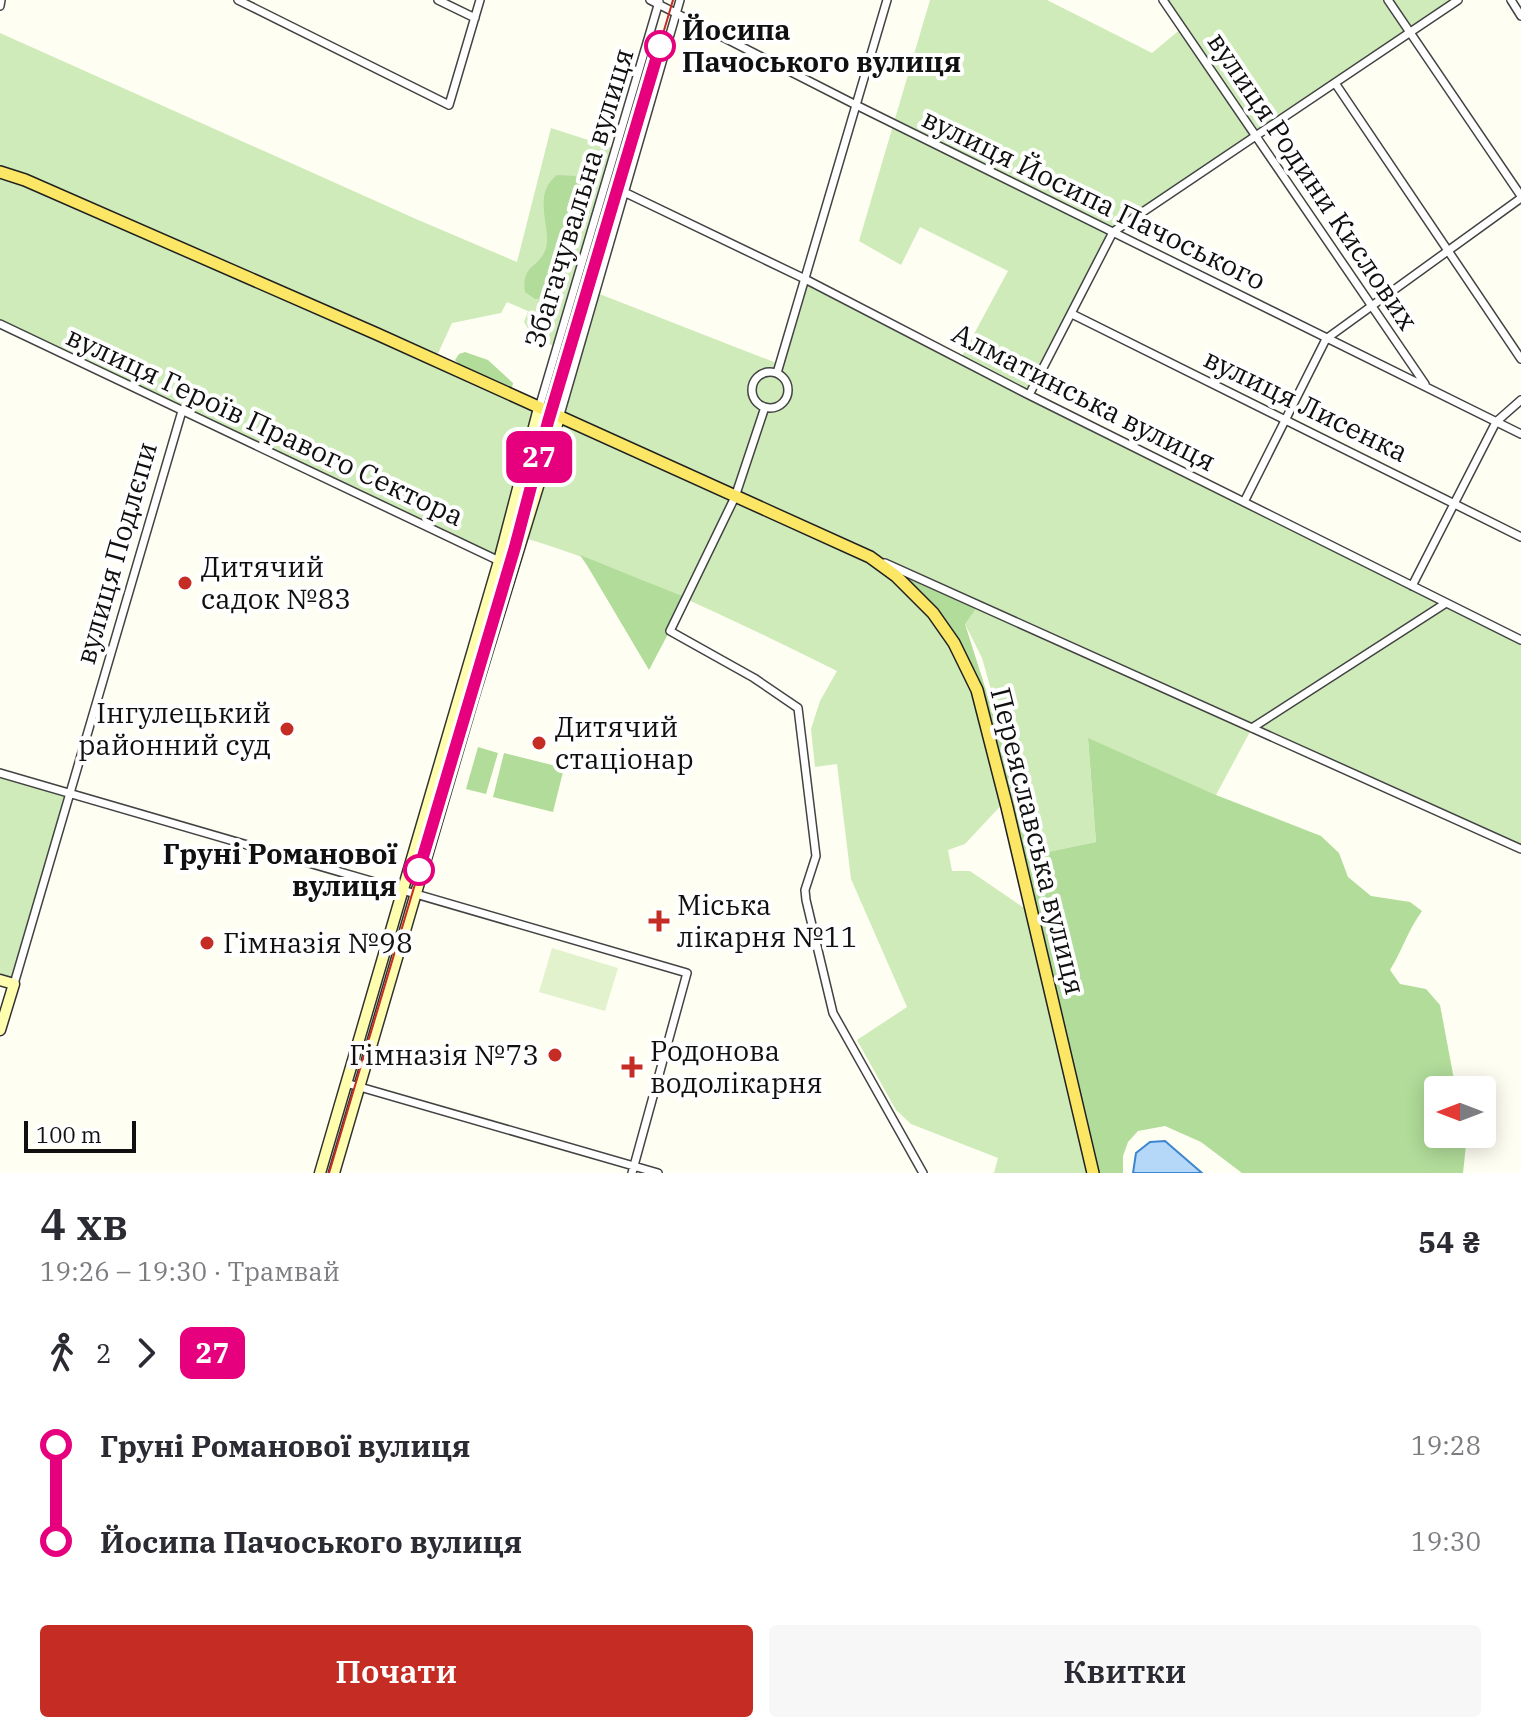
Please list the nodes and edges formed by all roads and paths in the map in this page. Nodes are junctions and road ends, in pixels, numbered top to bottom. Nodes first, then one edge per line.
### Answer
1 (238, 0) edge
2 (438, 0) edge
3 (480, 0) edge
4 (650, 0) edge
5 (680, 0) edge
6 (887, 0) edge
7 (1163, 0) edge
8 (1388, 0) edge
9 (1458, 0) edge
10 (1511, 0) edge
11 (659, 2) edge
12 (675, 13) junction
13 (1521, 16) edge
14 (475, 18) junction
15 (1410, 33) junction
16 (1335, 83) junction
17 (856, 105) junction
18 (1256, 136) junction
19 (0, 172) edge
20 (626, 193) junction
21 (1521, 197) edge
22 (1113, 232) junction
23 (1448, 250) junction
24 (805, 279) junction
25 (1372, 305) junction
26 (1072, 314) junction
27 (0, 324) edge
28 (1326, 339) junction
29 (1521, 359) edge
30 (777, 373) junction
31 (1426, 386) junction
32 (1029, 395) junction
33 (1521, 400) edge
34 (765, 407) junction
35 (539, 408) junction
36 (182, 411) junction
37 (559, 418) junction
38 (1285, 418) junction
39 (1496, 422) junction
40 (1521, 434) edge
41 (735, 497) junction
42 (1244, 502) junction
43 (1454, 502) junction
44 (1521, 537) edge
45 (870, 557) junction
46 (499, 561) junction
47 (512, 567) junction
48 (1412, 586) junction
49 (1446, 603) junction
50 (1521, 640) edge
51 (1252, 728) junction
52 (0, 773) edge
53 (71, 794) junction
54 (1521, 849) edge
55 (403, 890) junction
56 (417, 894) junction
57 (0, 980) edge
58 (14, 984) junction
59 (0, 1030) edge
60 (346, 1083) junction
61 (359, 1086) junction
62 (633, 1170) edge
63 (320, 1173) edge
64 (334, 1173) edge
65 (658, 1173) edge
66 (923, 1173) edge
67 (1093, 1173) edge

1 - 14 street
2 - 14 street
3 - 14 street
4 - 11 street, вулиця Йосипа Пачоського
5 - 12 street, Збагачувальна вулиця
6 - 17 street
7 - 18 street, вулиця Родини Кислових
8 - 15 street
9 - 15 street
10 - 13 street
11 - 12 street, вулиця Йосипа Пачоського
11 - 35 street, Збагачувальна вулиця
12 - 17 street, вулиця Йосипа Пачоського
12 - 20 street, Збагачувальна вулиця
15 - 16 street
15 - 21 street
16 - 18 street
16 - 23 street
17 - 22 street, вулиця Йосипа Пачоського
17 - 24 street
18 - 22 street
18 - 25 street, вулиця Родини Кислових
19 - 35 main road, Переяславська вулиця
20 - 24 street, Алматинська вулиця
20 - 37 street, Збагачувальна вулиця
21 - 23 street
22 - 26 street
22 - 28 street, вулиця Йосипа Пачоського
23 - 25 street
23 - 29 street
24 - 30 street
24 - 32 street, Алматинська вулиця
25 - 28 street
25 - 31 street, вулиця Родини Кислових
26 - 32 street
26 - 38 street, вулиця Лисенка
27 - 36 street, вулиця Героїв Правого Сектора
28 - 31 street, вулиця Йосипа Пачоського
28 - 38 street
30 - 34 street
30 - 34 street
31 - 39 street, вулиця Йосипа Пачоського
32 - 42 street, Алматинська вулиця
33 - 39 street
34 - 41 street
35 - 37 main road, Переяславська вулиця
35 - 46 main road
36 - 46 street, вулиця Героїв Правого Сектора
36 - 53 street, вулиця Подлєпи
37 - 41 main road, Переяславська вулиця
37 - 47 main road
38 - 42 street
38 - 43 street, вулиця Лисенка
39 - 40 street, вулиця Йосипа Пачоського
39 - 43 street
41 - 45 main road, Переяславська вулиця
41 - 66 street
42 - 48 street, Алматинська вулиця
43 - 44 street, вулиця Лисенка
43 - 48 street
45 - 51 street
45 - 67 main road, Переяславська вулиця
46 - 47 street, вулиця Героїв Правого Сектора
46 - 55 main road
47 - 56 main road
48 - 49 street, Алматинська вулиця
49 - 50 street, Алматинська вулиця
49 - 51 street
51 - 54 street
52 - 53 street
53 - 55 street
53 - 58 street, вулиця Подлєпи
55 - 56 street
55 - 60 main road
56 - 61 main road
56 - 62 street
57 - 58 main road
58 - 59 main road, вулиця Подлєпи
60 - 61 street
60 - 63 main road
61 - 62 street
61 - 64 main road
62 - 65 street

